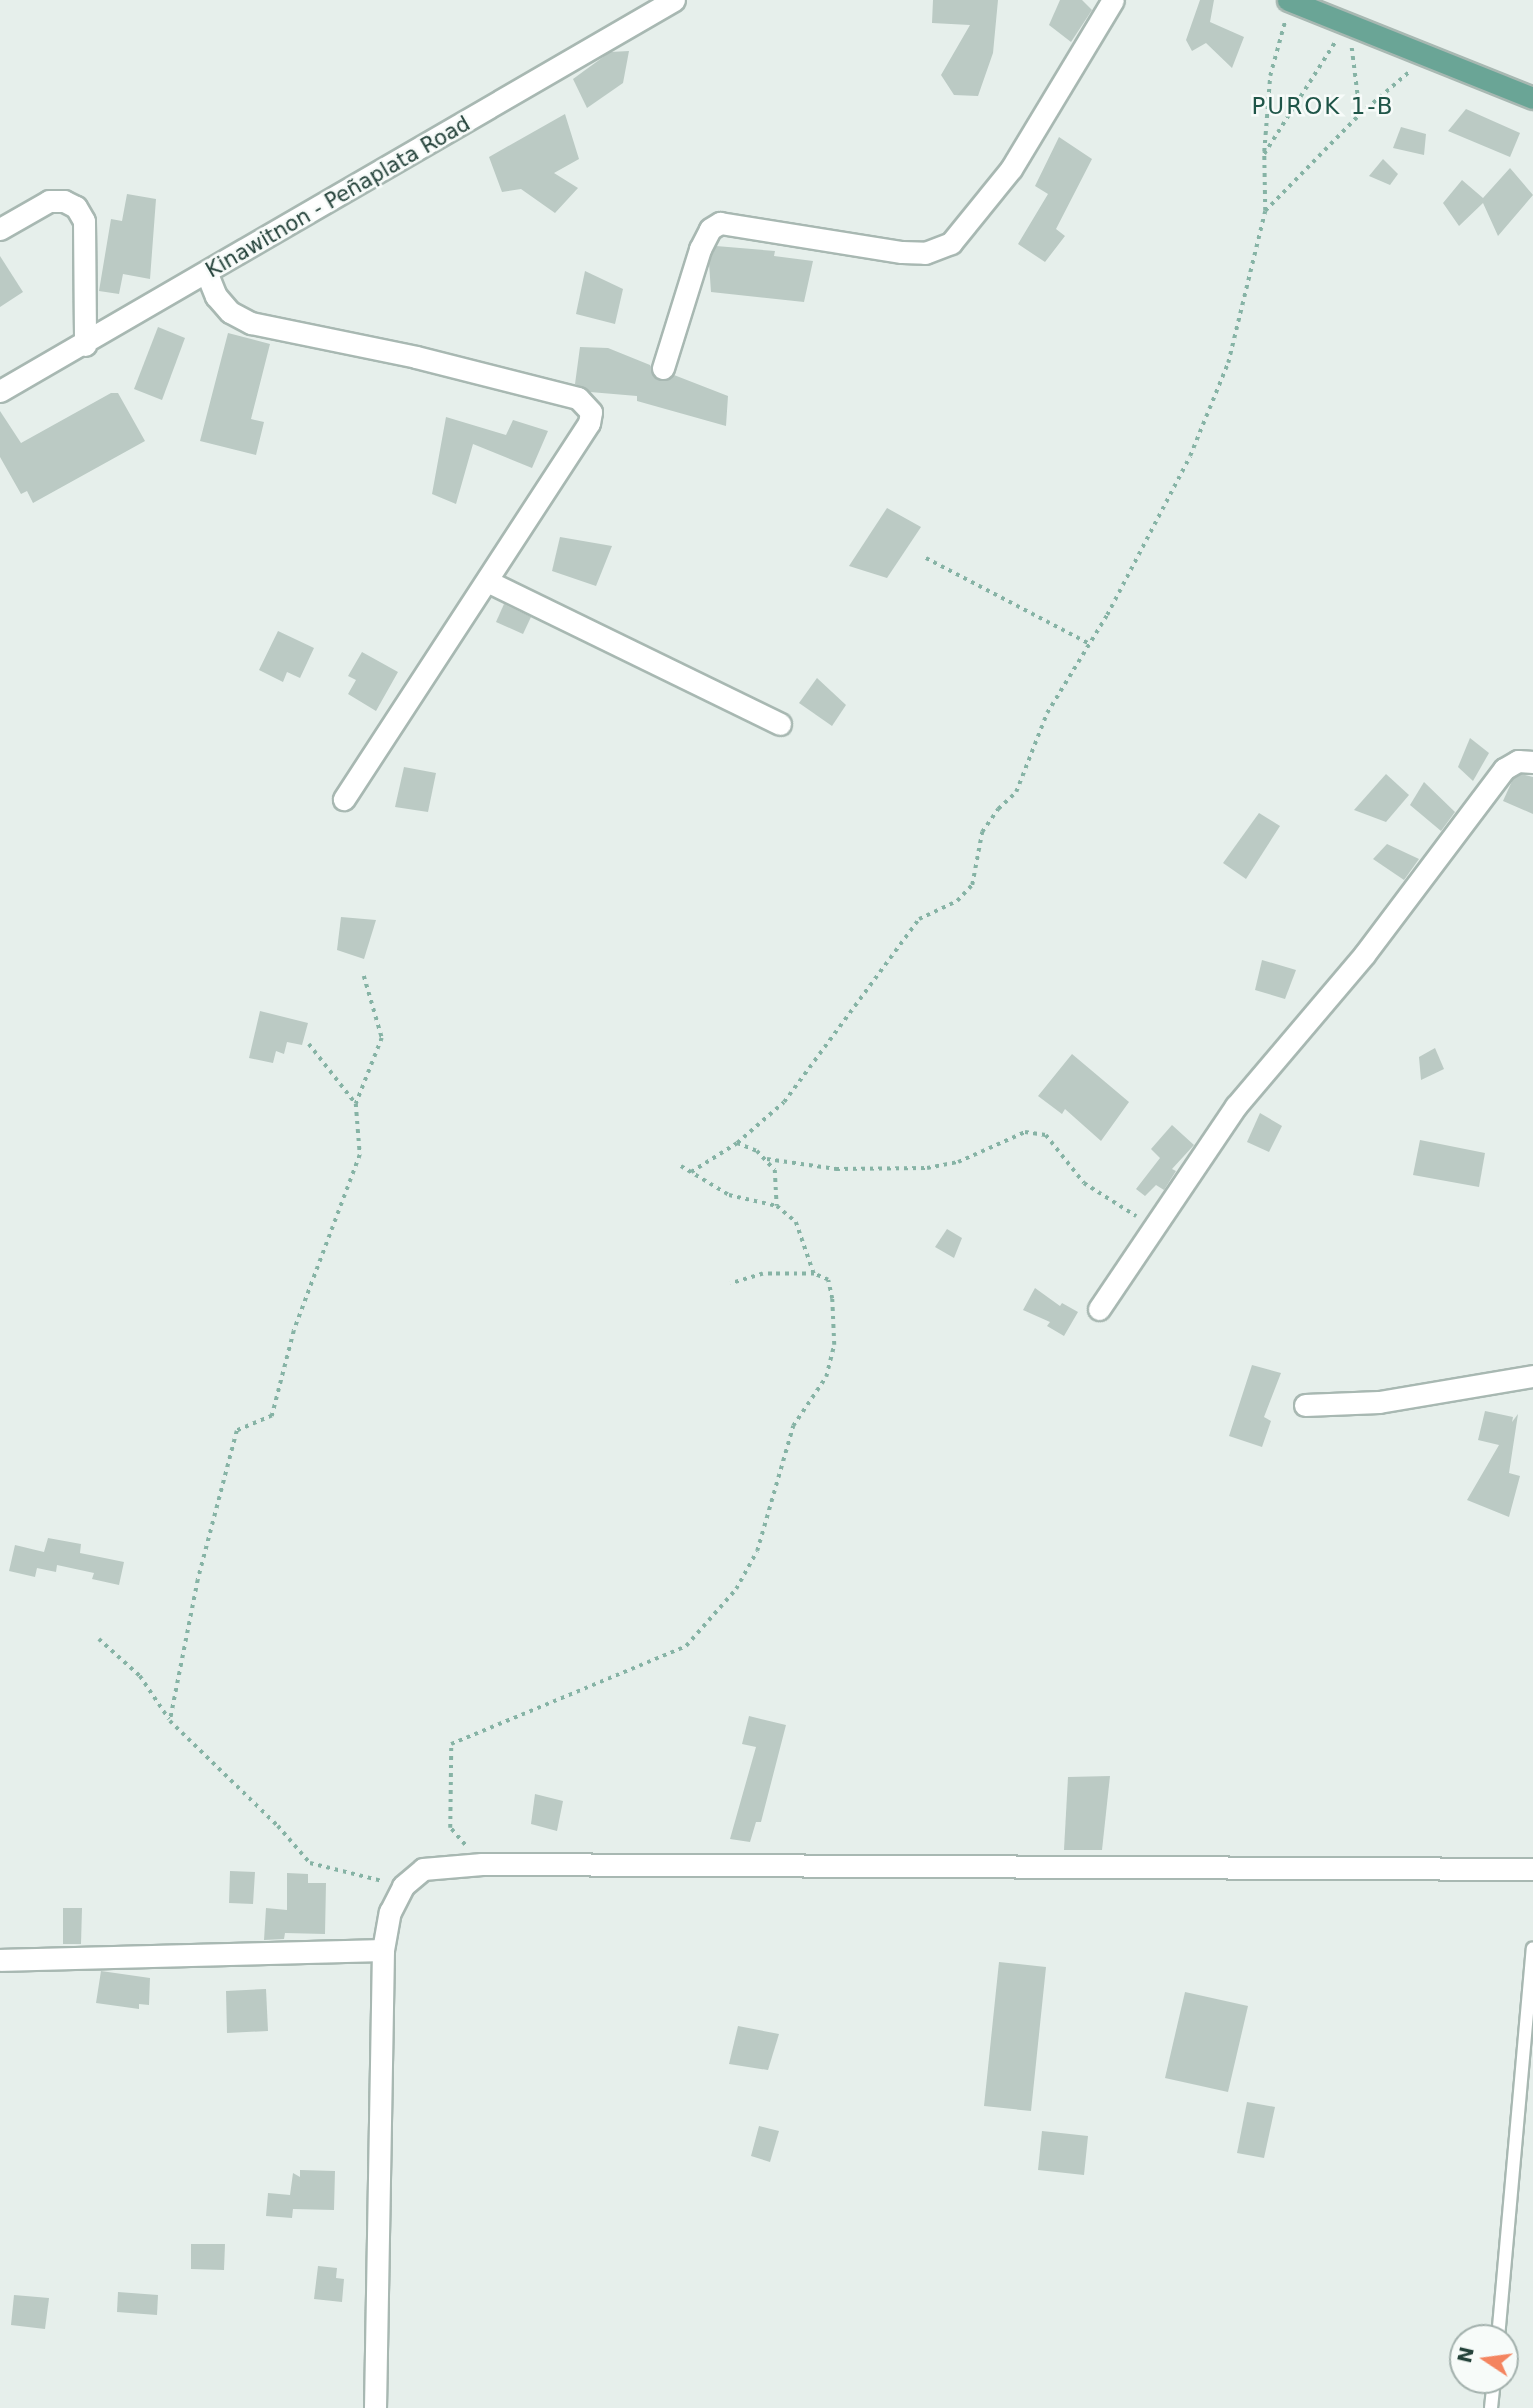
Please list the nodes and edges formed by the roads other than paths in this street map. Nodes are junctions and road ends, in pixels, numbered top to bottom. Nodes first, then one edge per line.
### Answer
1 (674, 0) edge
2 (1112, 0) edge
3 (1289, 0) edge
4 (1533, 98) edge
5 (0, 229) edge
6 (207, 274) junction
7 (85, 345) junction
8 (663, 368) dead end
9 (0, 391) edge
10 (487, 581) junction
11 (780, 724) dead end
12 (1533, 762) edge
13 (344, 799) dead end
14 (1100, 1309) dead end
15 (1533, 1376) edge
16 (1305, 1405) dead end
17 (1533, 1869) edge
18 (1533, 1949) edge
19 (383, 1950) junction
20 (0, 1960) edge
21 (1499, 2324) edge
22 (375, 2408) edge

1 - 6 street, Kinawitnon - Peñaplata Road
2 - 8 street
3 - 4 main road
5 - 7 street
6 - 7 street, Kinawitnon - Peñaplata Road
6 - 10 street
7 - 9 street, Kinawitnon - Peñaplata Road
10 - 11 street
10 - 13 street
12 - 14 street
15 - 16 street
17 - 19 street
18 - 21 lane
19 - 20 street
19 - 22 street

